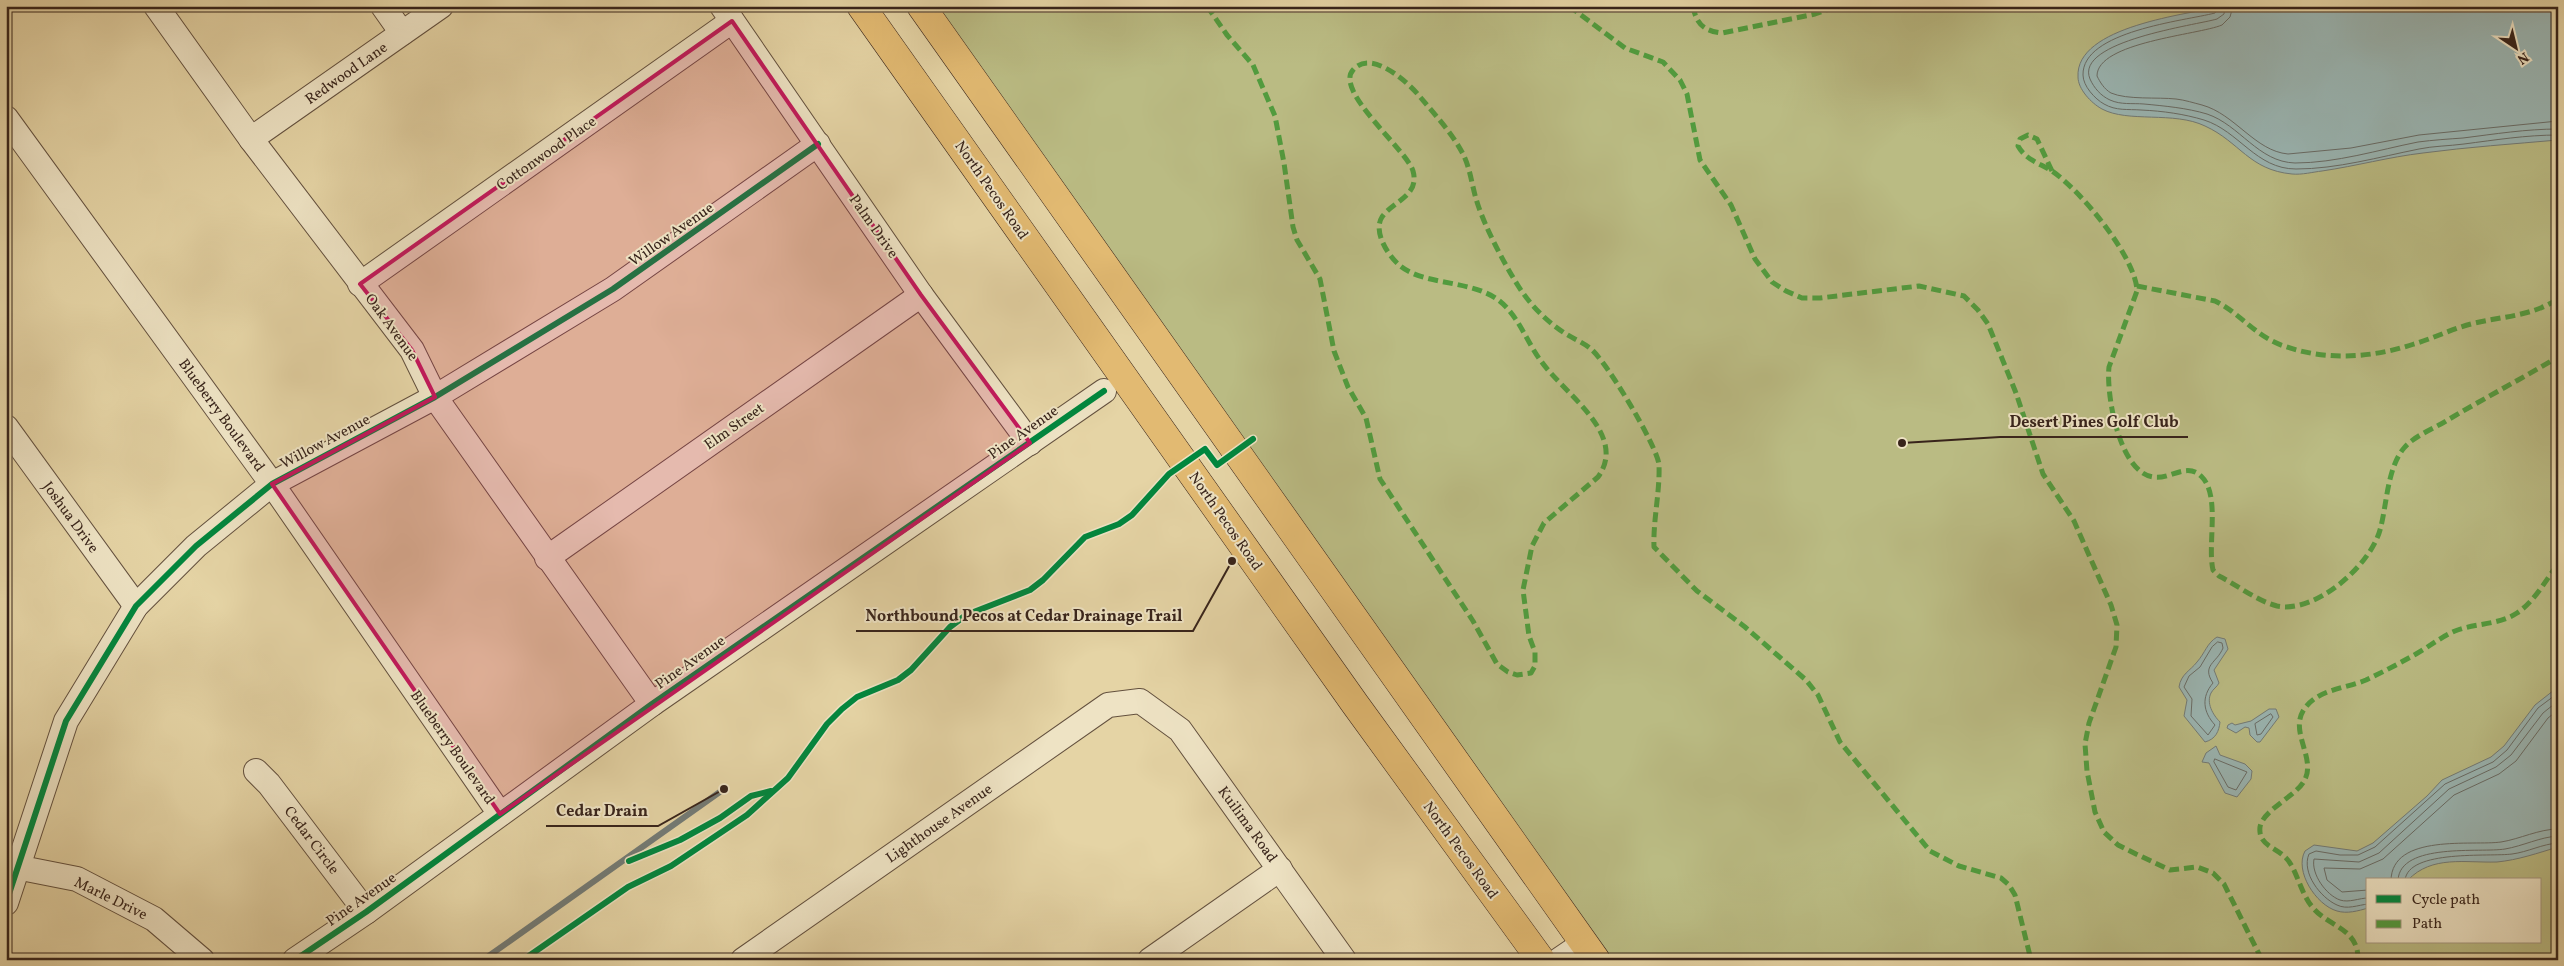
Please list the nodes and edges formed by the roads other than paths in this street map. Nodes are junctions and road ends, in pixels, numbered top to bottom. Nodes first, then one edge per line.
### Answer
1 (156, 6) edge
2 (383, 6) edge
3 (441, 6) edge
4 (862, 6) edge
5 (921, 6) edge
6 (727, 14) edge
7 (402, 33) junction
8 (6, 118) edge
9 (251, 139) junction
10 (818, 144) junction
11 (360, 284) junction
12 (921, 295) junction
13 (1104, 391) dead end
14 (435, 397) junction
15 (6, 427) edge
16 (1030, 443) junction
17 (272, 484) junction
18 (547, 558) junction
19 (136, 606) junction
20 (1140, 701) joint
21 (652, 704) junction
22 (256, 771) dead end
23 (500, 814) junction
24 (12, 867) edge
25 (1280, 868) junction
26 (6, 904) edge
27 (366, 912) junction
28 (1590, 951) edge
29 (202, 960) edge
30 (295, 960) edge
31 (743, 960) edge
32 (1150, 960) edge
33 (1344, 960) edge
34 (1540, 960) edge
35 (1559, 960) edge

1 - 9 street, Oak Avenue
2 - 7 street
3 - 7 street, Redwood Lane
4 - 34 main road, North Pecos Road
5 - 28 main road
6 - 10 street, Palm Drive
6 - 11 street, Cottonwood Place
7 - 9 street, Redwood Lane
8 - 17 street, Blueberry Boulevard
9 - 11 street, Oak Avenue
10 - 12 street, Palm Drive
10 - 14 street, Willow Avenue
11 - 14 street, Oak Avenue
12 - 16 street, Palm Drive
12 - 18 street, Elm Street
13 - 16 street, Pine Avenue
14 - 17 street, Willow Avenue
14 - 18 street, Oak Avenue
15 - 19 street, Joshua Drive
16 - 21 street, Pine Avenue
17 - 19 street, Willow Avenue
17 - 23 street, Blueberry Boulevard
18 - 21 street, Oak Avenue
19 - 24 street, Willow Avenue
20 - 25 street, Kuilima Road
20 - 31 street, Lighthouse Avenue
21 - 23 street, Pine Avenue
22 - 27 street, Cedar Circle
23 - 27 street, Pine Avenue
24 - 26 street, Willow Avenue
24 - 29 street, Marle Drive
25 - 32 street
25 - 33 street, Kuilima Road
27 - 30 street, Pine Avenue
28 - 35 street

